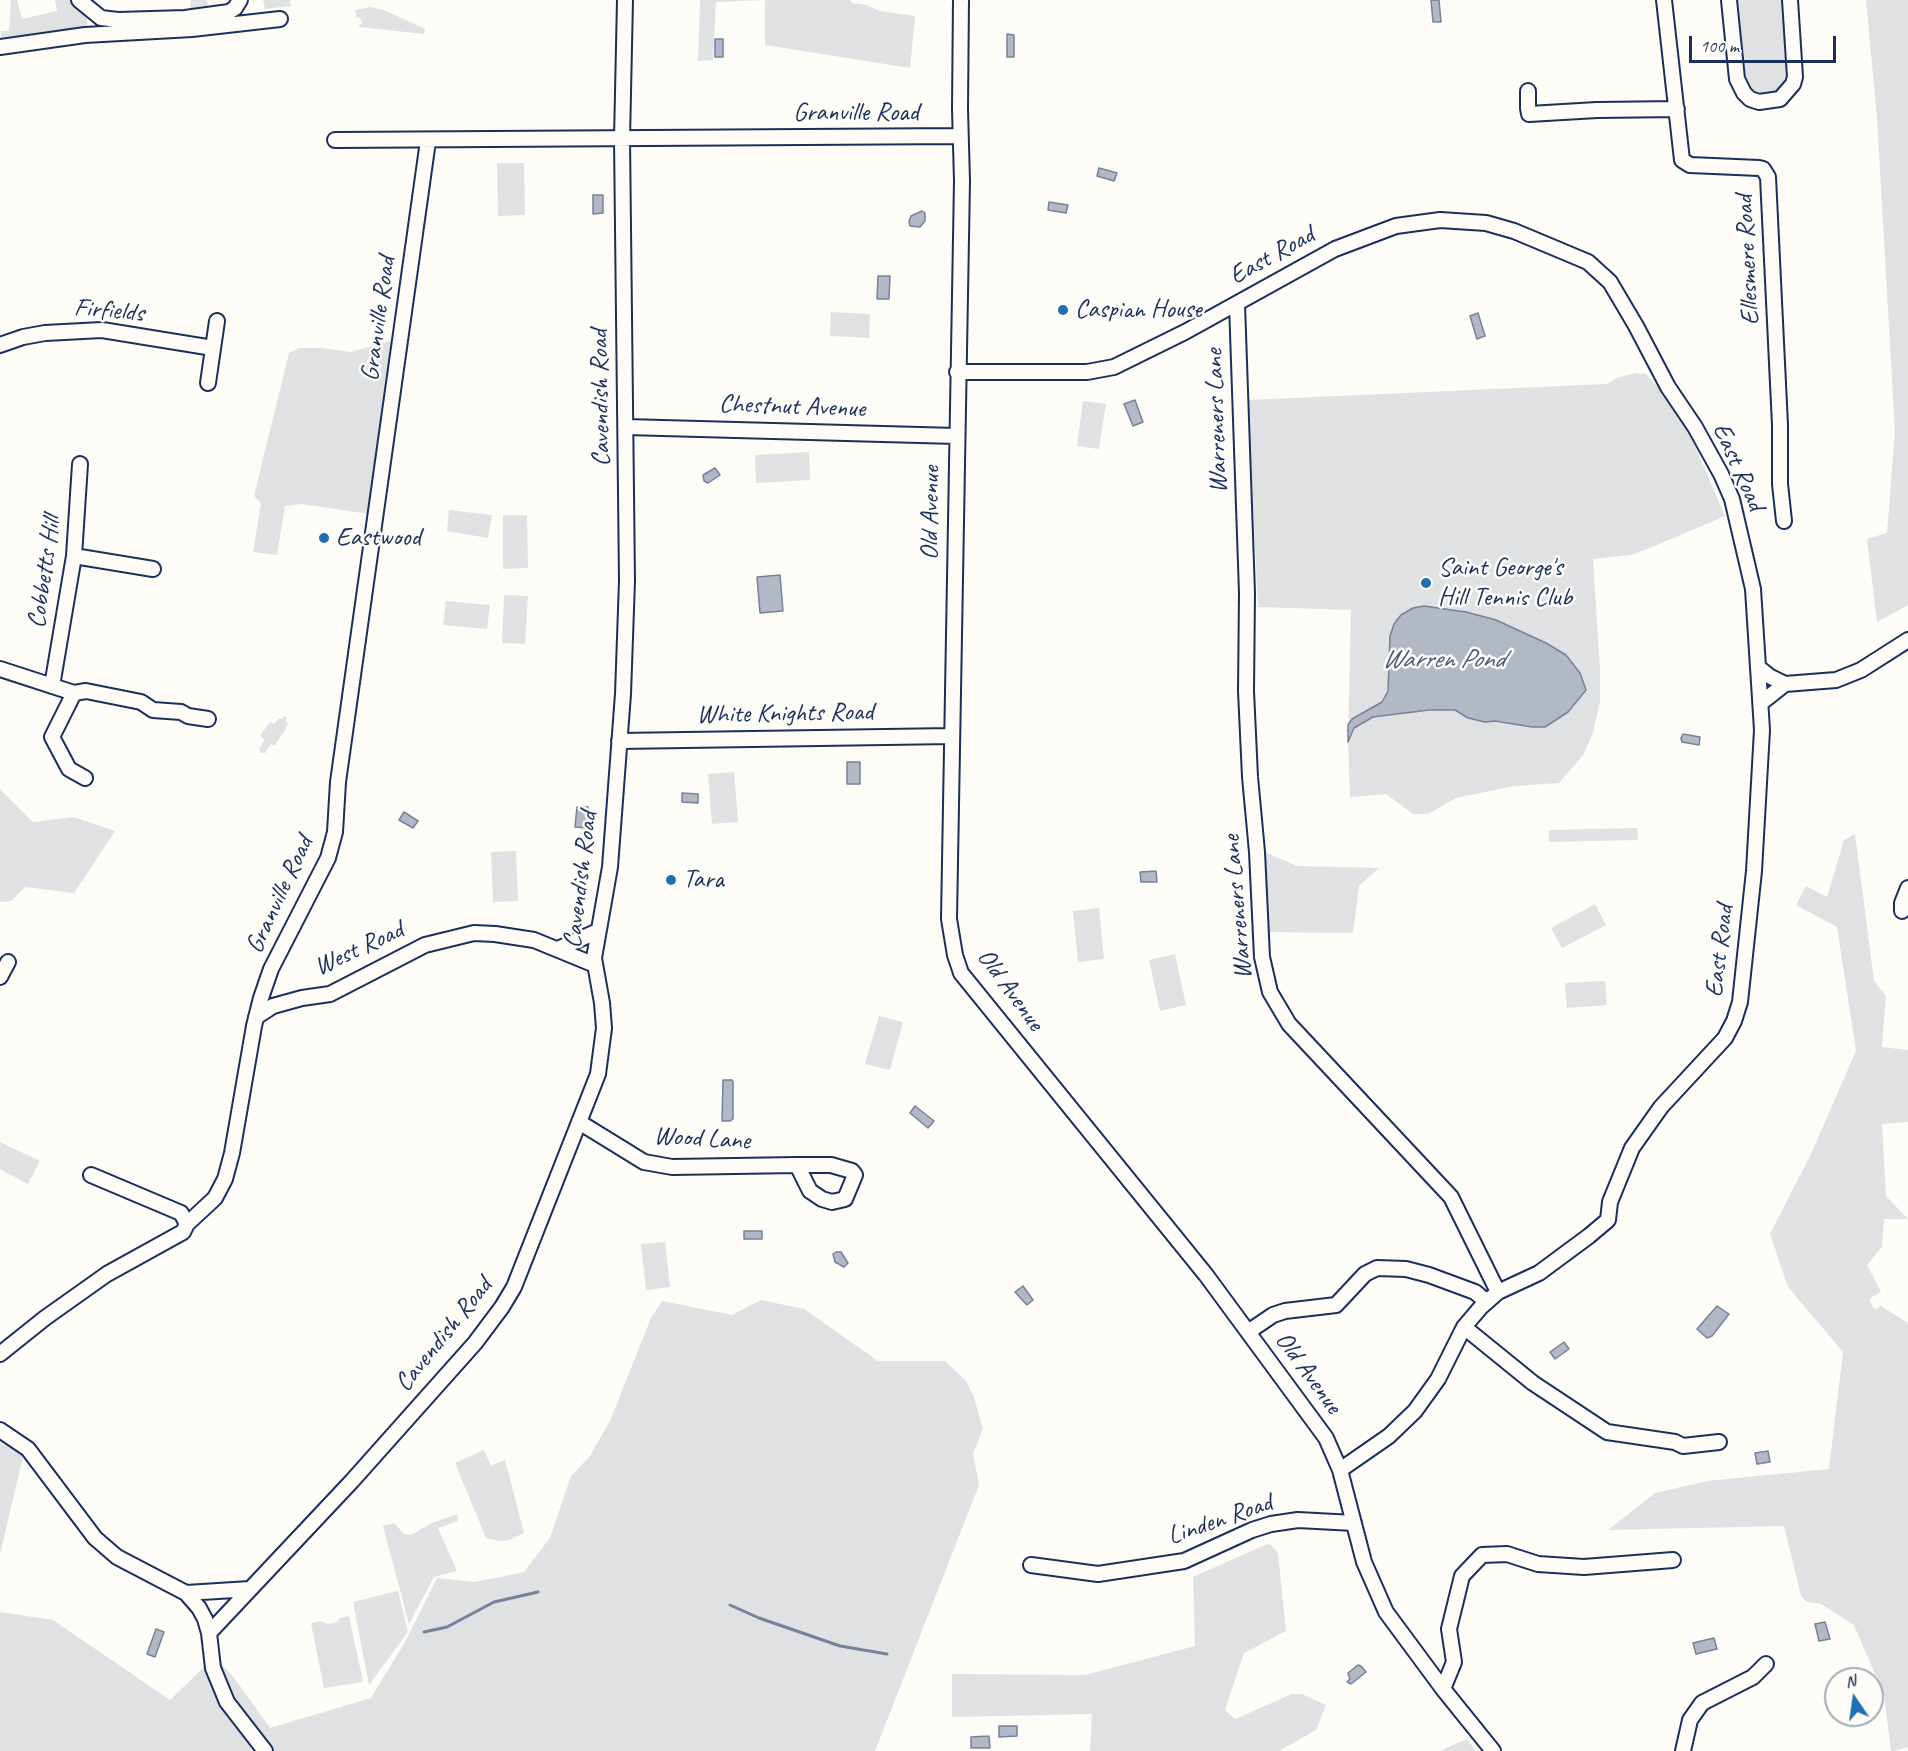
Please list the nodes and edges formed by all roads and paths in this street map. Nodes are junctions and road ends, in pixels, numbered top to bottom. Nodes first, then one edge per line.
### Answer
1 (79, 0) edge
2 (240, 0) edge
3 (625, 0) edge
4 (961, 0) edge
5 (1664, 0) edge
6 (1729, 0) edge
7 (1790, 0) edge
8 (280, 19) dead end
9 (0, 47) edge
10 (1528, 91) dead end
11 (1677, 109) junction
12 (960, 136) junction
13 (622, 139) junction
14 (335, 140) dead end
15 (428, 141) junction
16 (1237, 304) junction
17 (217, 321) dead end
18 (1, 342) edge
19 (213, 348) junction
20 (957, 372) junction
21 (208, 383) dead end
22 (626, 427) junction
23 (956, 436) junction
24 (80, 464) dead end
25 (1784, 521) dead end
26 (74, 556) junction
27 (153, 569) dead end
28 (1908, 640) edge
29 (1758, 667) junction
30 (0, 669) edge
31 (1785, 684) junction
32 (52, 686) junction
33 (74, 693) junction
34 (1761, 703) junction
35 (208, 719) dead end
36 (952, 736) junction
37 (619, 741) junction
38 (77, 778) dead end
39 (1908, 888) edge
40 (1902, 911) dead end
41 (598, 931) junction
42 (558, 949) junction
43 (8, 962) dead end
44 (595, 965) junction
45 (0, 977) edge
46 (256, 1017) junction
47 (579, 1122) junction
48 (797, 1165) dead end
49 (91, 1175) dead end
50 (187, 1224) junction
51 (1498, 1292) junction
52 (1487, 1302) junction
53 (1464, 1327) junction
54 (1248, 1332) junction
55 (0, 1354) edge
56 (0, 1430) edge
57 (1719, 1442) dead end
58 (1340, 1470) junction
59 (1354, 1523) junction
60 (1673, 1560) dead end
61 (1031, 1565) dead end
62 (250, 1589) junction
63 (186, 1593) junction
64 (209, 1633) junction
65 (1766, 1664) dead end
66 (1443, 1689) junction
67 (265, 1751) edge
68 (1493, 1751) edge
69 (1683, 1751) edge

1 - 2 street
3 - 13 street, Cavendish Road
4 - 12 street, Old Avenue
5 - 11 street, Ellesmere Road
6 - 7 street
8 - 9 street
10 - 11 street
11 - 25 street, Ellesmere Road
12 - 13 street, Granville Road
12 - 20 street, Old Avenue
13 - 15 street, Granville Road
13 - 22 street, Cavendish Road
14 - 15 street
15 - 46 street, Granville Road
16 - 20 street, East Road
16 - 29 street, East Road
16 - 51 street, Warreners Lane
17 - 19 street
18 - 19 street, Firfields
19 - 21 street
20 - 23 street, Old Avenue
22 - 23 street, Chestnut Avenue
22 - 37 street, Cavendish Road
23 - 36 street, Old Avenue
24 - 26 street, Cobbetts Hill
26 - 27 street
26 - 32 street, Cobbetts Hill
28 - 31 street
29 - 31 street
29 - 34 street, East Road
30 - 32 street
31 - 34 street
32 - 33 street
33 - 35 street
33 - 38 street
34 - 51 street, East Road
36 - 37 street, White Knights Road
36 - 54 street, Old Avenue
37 - 41 street, Cavendish Road
39 - 40 street
41 - 42 street
41 - 44 street, Cavendish Road
42 - 44 street, West Road
42 - 46 street, West Road
43 - 45 street
44 - 47 street, Cavendish Road
46 - 50 street
47 - 48 street, Wood Lane
47 - 62 street, Cavendish Road
49 - 50 street
50 - 55 street
51 - 52 street
52 - 53 street
52 - 54 street
53 - 57 street
53 - 58 street
54 - 58 street, Old Avenue
56 - 63 street
58 - 59 street, Old Avenue
59 - 61 street, Linden Road
59 - 66 street, Old Avenue
60 - 66 street
62 - 63 street
62 - 64 street, Cavendish Road
63 - 64 street
64 - 67 street
65 - 69 street
66 - 68 street, Old Avenue

